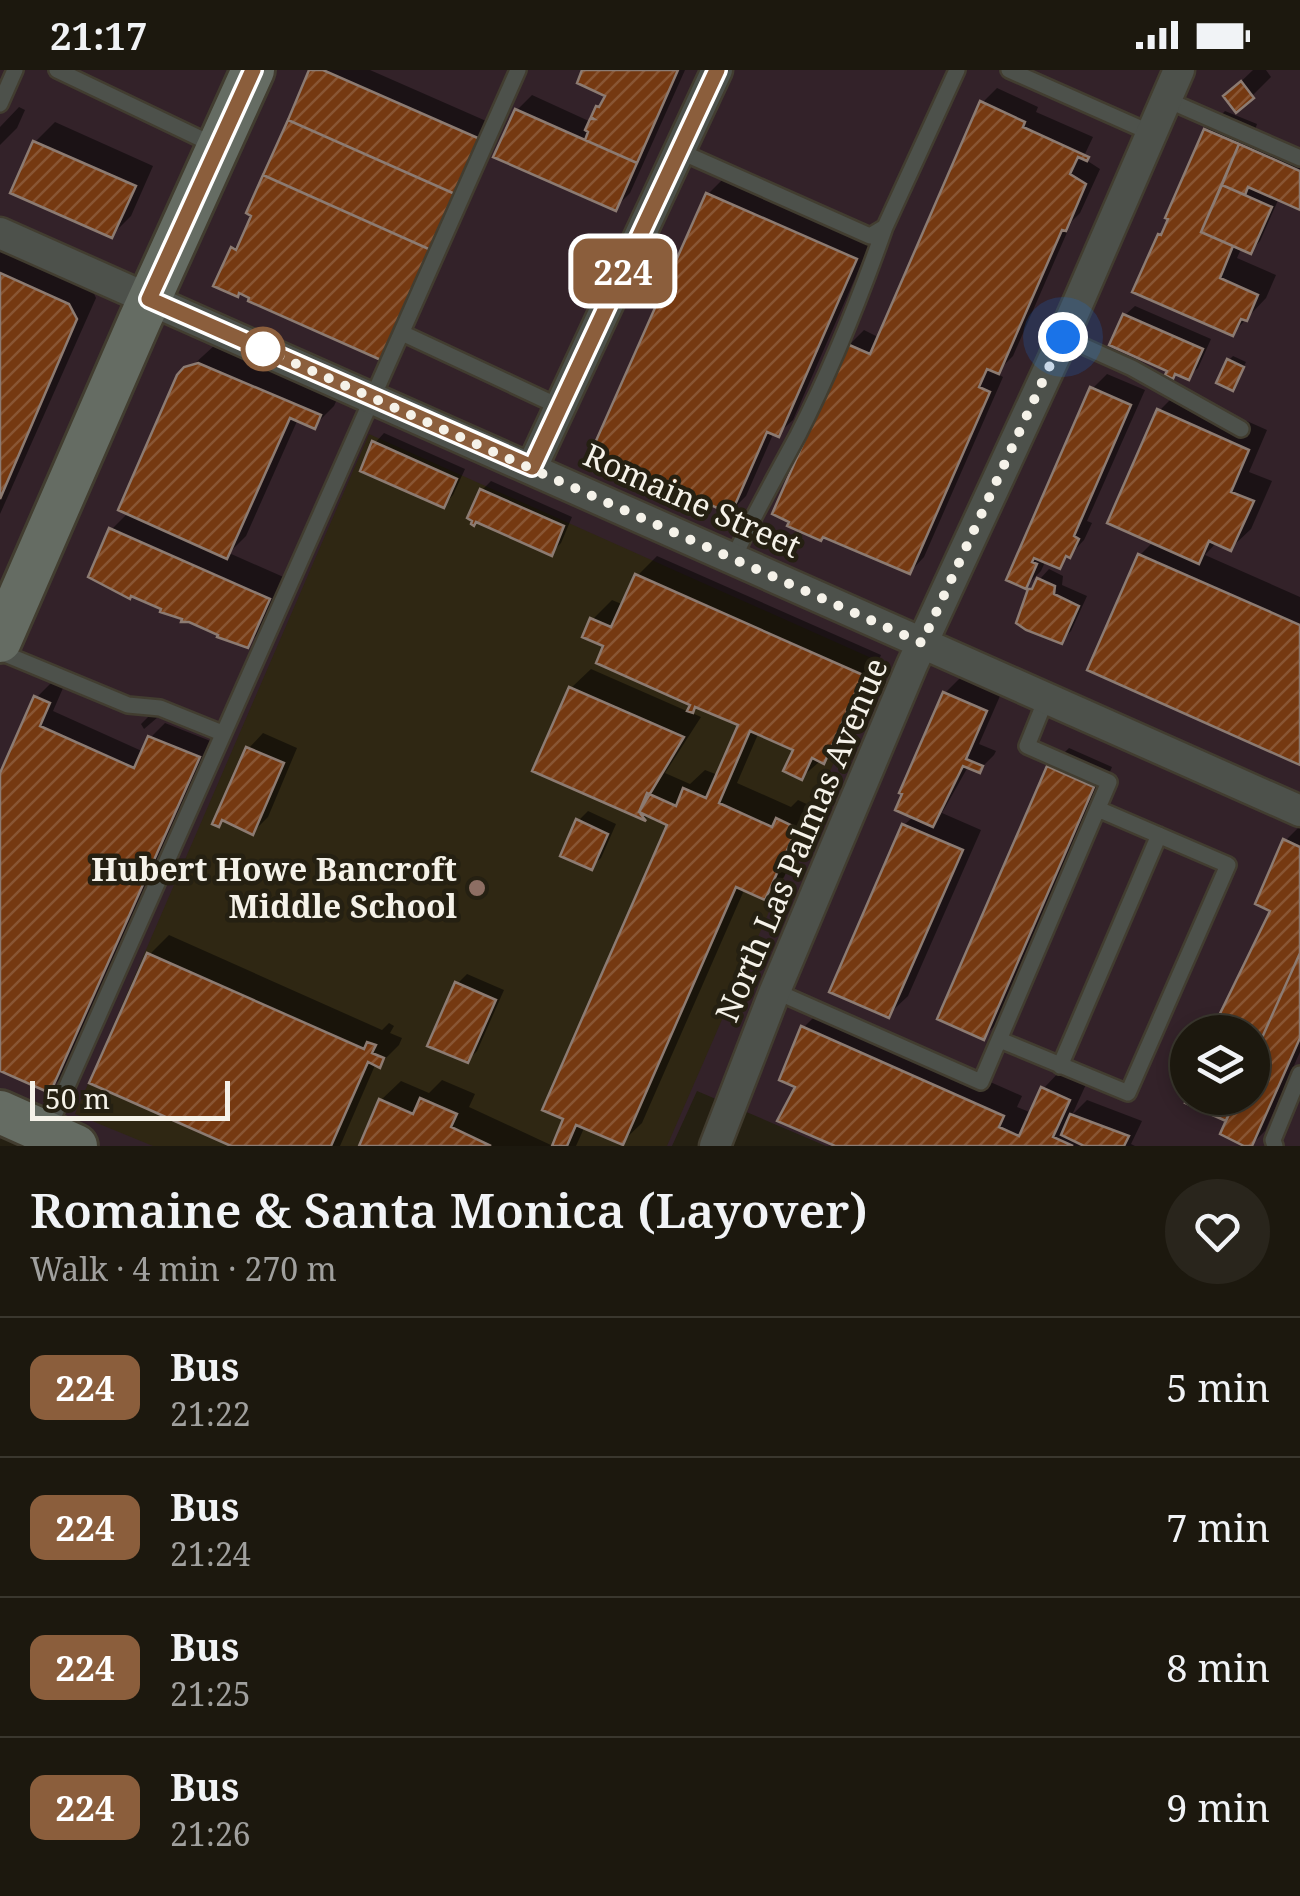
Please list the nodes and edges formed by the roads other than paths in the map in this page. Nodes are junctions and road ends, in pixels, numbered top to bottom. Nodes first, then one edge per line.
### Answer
1 (16, 70) edge
2 (57, 70) edge
3 (518, 70) edge
4 (716, 70) edge
5 (957, 70) edge
6 (1008, 70) edge
7 (1179, 70) edge
8 (246, 72) edge
9 (1165, 99) junction
10 (0, 104) edge
11 (1152, 133) junction
12 (218, 147) junction
13 (679, 151) junction
14 (1300, 158) edge
15 (885, 227) junction
16 (0, 233) edge
17 (149, 299) junction
18 (402, 332) junction
19 (1063, 337) junction
20 (371, 396) junction
21 (560, 407) junction
22 (1241, 429) dead end
23 (532, 467) junction
24 (733, 558) junction
25 (0, 640) edge
26 (922, 643) junction
27 (0, 652) edge
28 (1046, 699) junction
29 (222, 733) junction
30 (1098, 809) junction
31 (1300, 811) edge
32 (1159, 836) junction
33 (775, 991) junction
34 (1000, 1040) junction
35 (1060, 1066) junction
36 (1300, 1074) edge
37 (28, 1127) edge
38 (728, 1142) edge
39 (1276, 1146) edge

1 - 10 lane
2 - 12 lane
3 - 18 lane
4 - 13 street
5 - 15 lane
6 - 11 lane
7 - 9 street, North Las Palmas Avenue
8 - 12 main road
9 - 11 street, North Las Palmas Avenue
9 - 14 lane
11 - 19 street, North Las Palmas Avenue
12 - 17 main road
13 - 15 lane
13 - 21 street
15 - 24 lane
16 - 17 street, Romaine Street
17 - 20 street, Romaine Street
17 - 25 main road
18 - 20 lane
18 - 21 lane
19 - 22 lane
19 - 26 street, North Las Palmas Avenue
20 - 23 street, Romaine Street
20 - 29 lane
21 - 23 street
23 - 24 street, Romaine Street
24 - 26 street, Romaine Street
26 - 28 street, Romaine Street
26 - 33 street, North Las Palmas Avenue
27 - 29 lane
28 - 30 lane
28 - 31 street, Romaine Street
29 - 37 lane
30 - 32 lane
30 - 34 lane
32 - 35 lane
32 - 35 lane
33 - 34 lane
33 - 38 street, North Las Palmas Avenue
34 - 35 lane
36 - 39 lane

